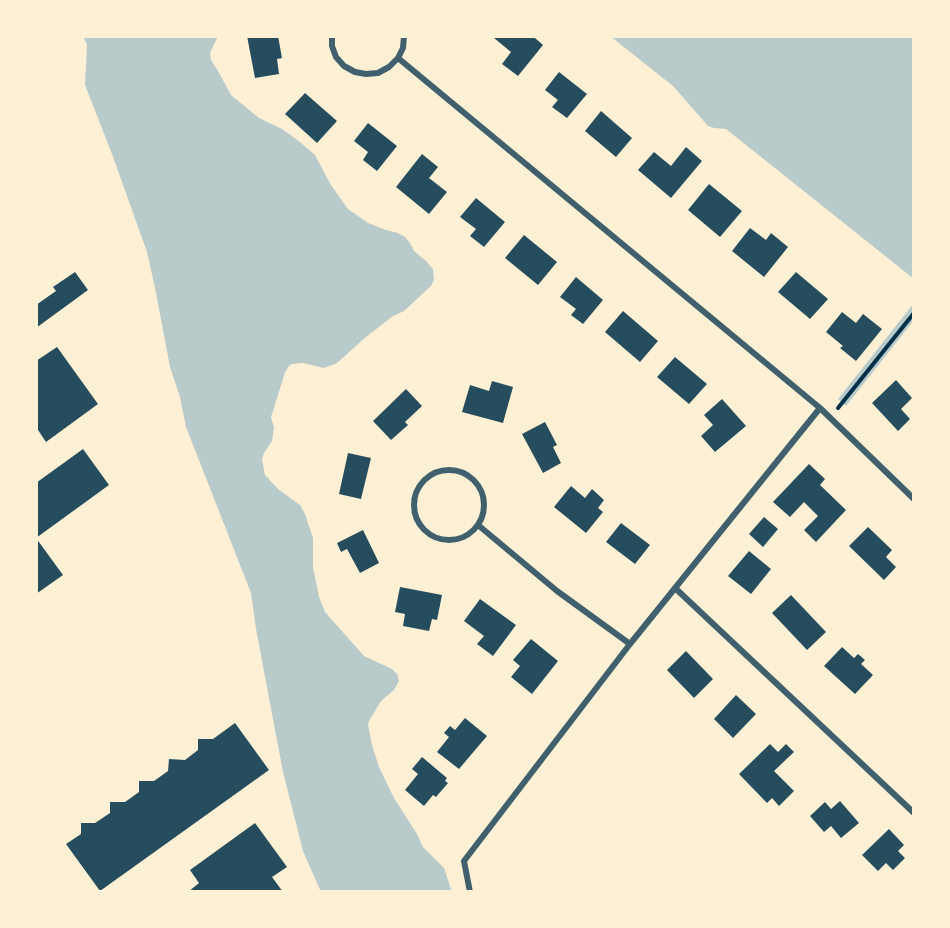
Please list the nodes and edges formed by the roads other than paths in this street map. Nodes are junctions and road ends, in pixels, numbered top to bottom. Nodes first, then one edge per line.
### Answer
1 (332, 36) edge
2 (404, 36) edge
3 (398, 58) junction
4 (820, 408) junction
5 (914, 499) edge
6 (478, 525) junction
7 (675, 588) junction
8 (630, 644) junction
9 (914, 813) edge
10 (470, 892) edge

1 - 3 street
2 - 3 street
3 - 4 street
4 - 5 street
4 - 7 street
6 - 6 street
6 - 8 street
7 - 8 street
7 - 9 street
8 - 10 street

